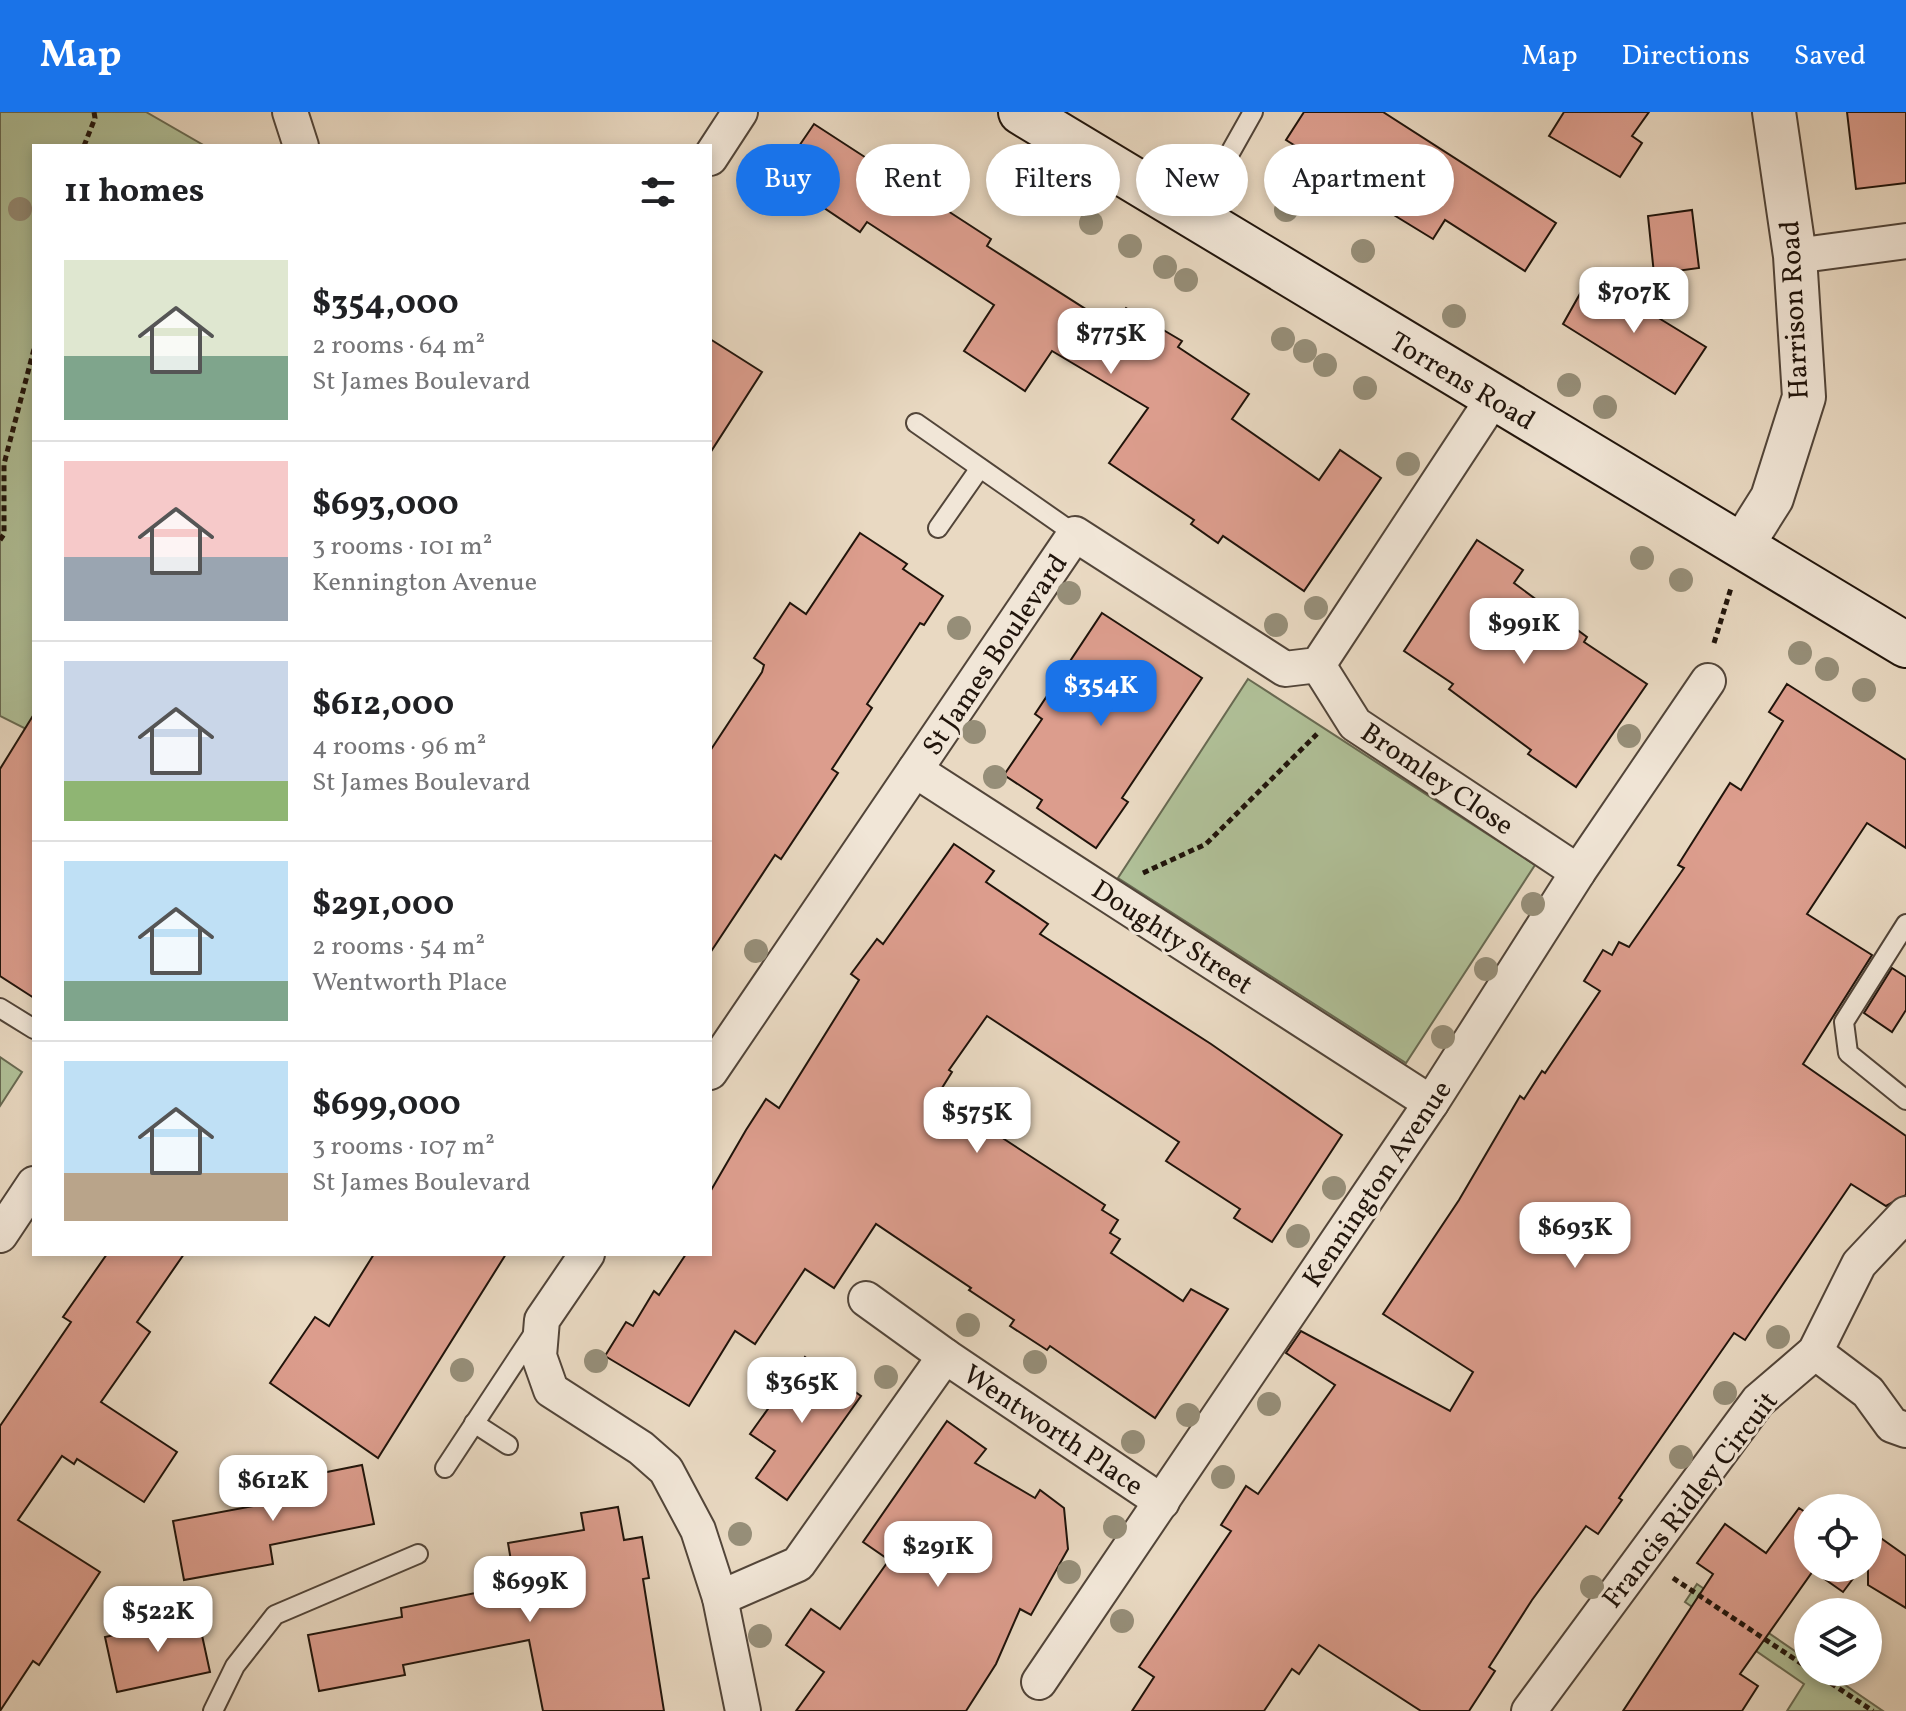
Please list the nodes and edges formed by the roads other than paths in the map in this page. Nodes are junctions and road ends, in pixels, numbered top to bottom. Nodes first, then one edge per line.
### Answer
1 (290, 112) edge
2 (740, 112) edge
3 (1021, 112) edge
4 (1253, 112) edge
5 (1774, 112) edge
6 (300, 144) edge
7 (712, 155) edge
8 (1194, 217) junction
9 (1906, 241) edge
10 (1795, 256) junction
11 (1493, 399) junction
12 (916, 423) dead end
13 (980, 468) junction
14 (938, 528) dead end
15 (1075, 534) junction
16 (1743, 544) junction
17 (1906, 645) edge
18 (1318, 665) junction
19 (1708, 681) road end
20 (915, 770) junction
21 (1578, 872) junction
22 (1906, 924) edge
23 (0, 1008) edge
24 (32, 1028) edge
25 (712, 1069) edge
26 (1906, 1100) edge
27 (1431, 1103) junction
28 (32, 1187) edge
29 (1906, 1214) edge
30 (0, 1235) edge
31 (586, 1256) edge
32 (866, 1299) dead end
33 (542, 1320) junction
34 (1815, 1352) junction
35 (945, 1356) junction
36 (474, 1423) junction
37 (1906, 1430) edge
38 (508, 1445) dead end
39 (445, 1468) dead end
40 (1162, 1502) junction
41 (418, 1554) dead end
42 (720, 1598) junction
43 (1039, 1682) dead end
44 (213, 1711) edge
45 (743, 1711) edge
46 (1529, 1711) edge

1 - 6 street
2 - 7 street
3 - 8 main road, Torrens Road
4 - 8 lane
5 - 10 street, Harrison Road
8 - 11 main road, Torrens Road
9 - 10 street
10 - 16 street, Harrison Road
11 - 16 main road, Torrens Road
11 - 18 street
12 - 13 lane
13 - 14 lane
13 - 15 lane
15 - 18 street, St James Boulevard
15 - 20 street, St James Boulevard
16 - 17 main road, Torrens Road
18 - 21 street, Bromley Close
19 - 21 street, Kennington Avenue
20 - 25 street, St James Boulevard
20 - 27 street, Doughty Street
21 - 27 street, Kennington Avenue
22 - 26 lane
23 - 24 lane
27 - 40 street, Kennington Avenue
28 - 30 street
29 - 34 street, Francis Ridley Circuit
31 - 33 street
32 - 35 street, Wentworth Place
33 - 36 lane
33 - 42 street
34 - 37 street
34 - 46 street, Francis Ridley Circuit
35 - 40 street, Wentworth Place
35 - 42 street, Wentworth Place
36 - 38 lane
36 - 39 lane
40 - 43 street, Kennington Avenue
41 - 44 lane
42 - 45 street

